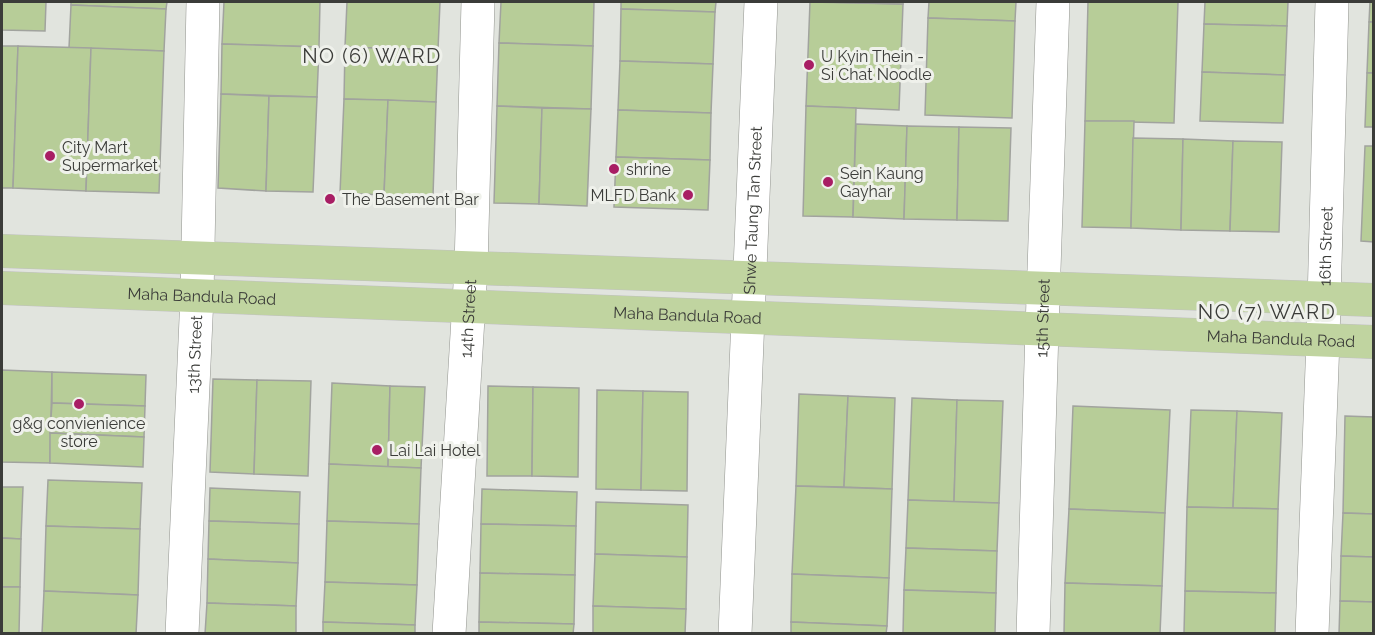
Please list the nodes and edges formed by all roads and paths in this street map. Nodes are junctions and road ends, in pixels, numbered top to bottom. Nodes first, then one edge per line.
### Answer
1 (203, 2) edge
2 (478, 2) edge
3 (760, 2) edge
4 (1053, 2) edge
5 (1332, 2) edge
6 (2, 251) edge
7 (197, 258) junction
8 (471, 268) junction
9 (749, 278) junction
10 (2, 288) edge
11 (1043, 288) junction
12 (197, 296) junction
13 (1324, 299) junction
14 (1374, 300) edge
15 (469, 307) junction
16 (748, 317) junction
17 (1042, 329) junction
18 (1323, 340) junction
19 (1374, 342) edge
20 (182, 633) edge
21 (449, 633) edge
22 (735, 633) edge
23 (1033, 633) edge
24 (1312, 633) edge

1 - 7 street, 13th Street
2 - 8 street, 14th Street
3 - 9 street, Shwe Taung Tan Street
4 - 11 street, 15th Street
5 - 13 street, 16th Street
6 - 7 main road
7 - 8 main road
7 - 12 street, 13th Street
8 - 9 main road
8 - 15 street, 14th Street
9 - 11 main road
9 - 16 street, Shwe Taung Tan Street
10 - 12 main road, Maha Bandula Road
11 - 13 main road
11 - 17 street, 15th Street
12 - 15 main road, Maha Bandula Road
12 - 20 street, 13th Street
13 - 14 main road
13 - 18 street, 16th Street
15 - 16 main road, Maha Bandula Road
15 - 21 street, 14th Street
16 - 17 main road, Maha Bandula Road
16 - 22 street, Shwe Taung Tan Street
17 - 18 main road, Maha Bandula Road
17 - 23 street, 15th Street
18 - 19 main road, Maha Bandula Road
18 - 24 street, 16th Street

